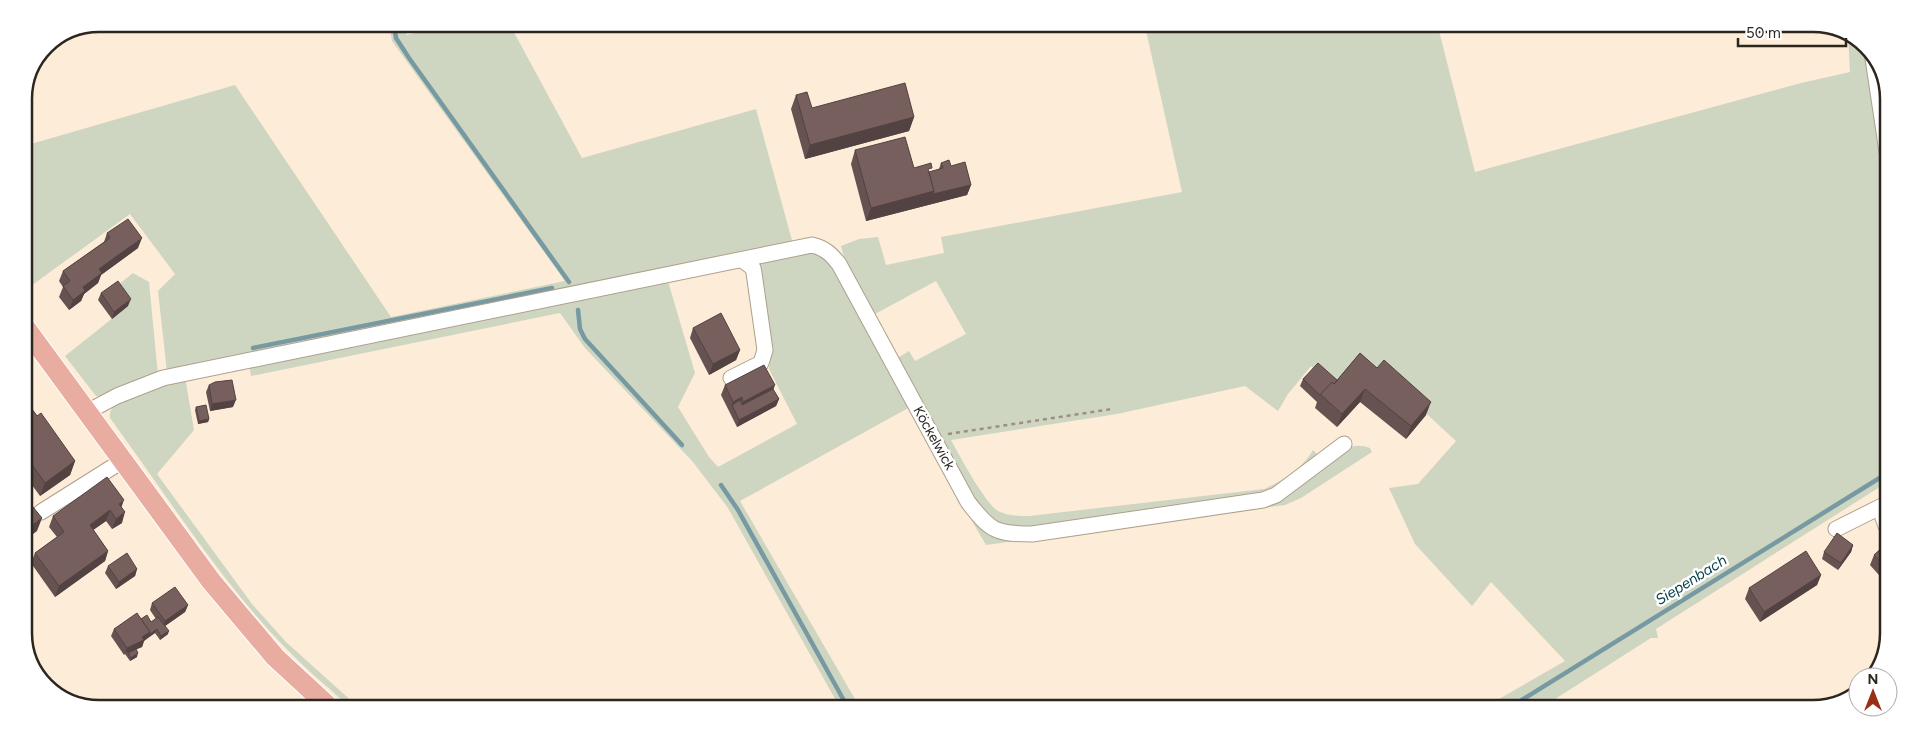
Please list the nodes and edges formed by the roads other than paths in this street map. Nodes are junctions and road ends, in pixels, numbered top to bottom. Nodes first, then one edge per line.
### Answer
1 (1875, 74) edge
2 (1880, 105) edge
3 (742, 260) junction
4 (32, 338) edge
5 (731, 378) dead end
6 (87, 412) junction
7 (1344, 444) dead end
8 (122, 461) junction
9 (1880, 508) edge
10 (40, 512) edge
11 (1836, 529) dead end
12 (322, 700) edge

1 - 2 street
3 - 5 street
3 - 6 street, Köckelwick
3 - 7 street, Köckelwick
4 - 6 main road
6 - 8 main road
8 - 10 street
8 - 12 main road
9 - 11 street

